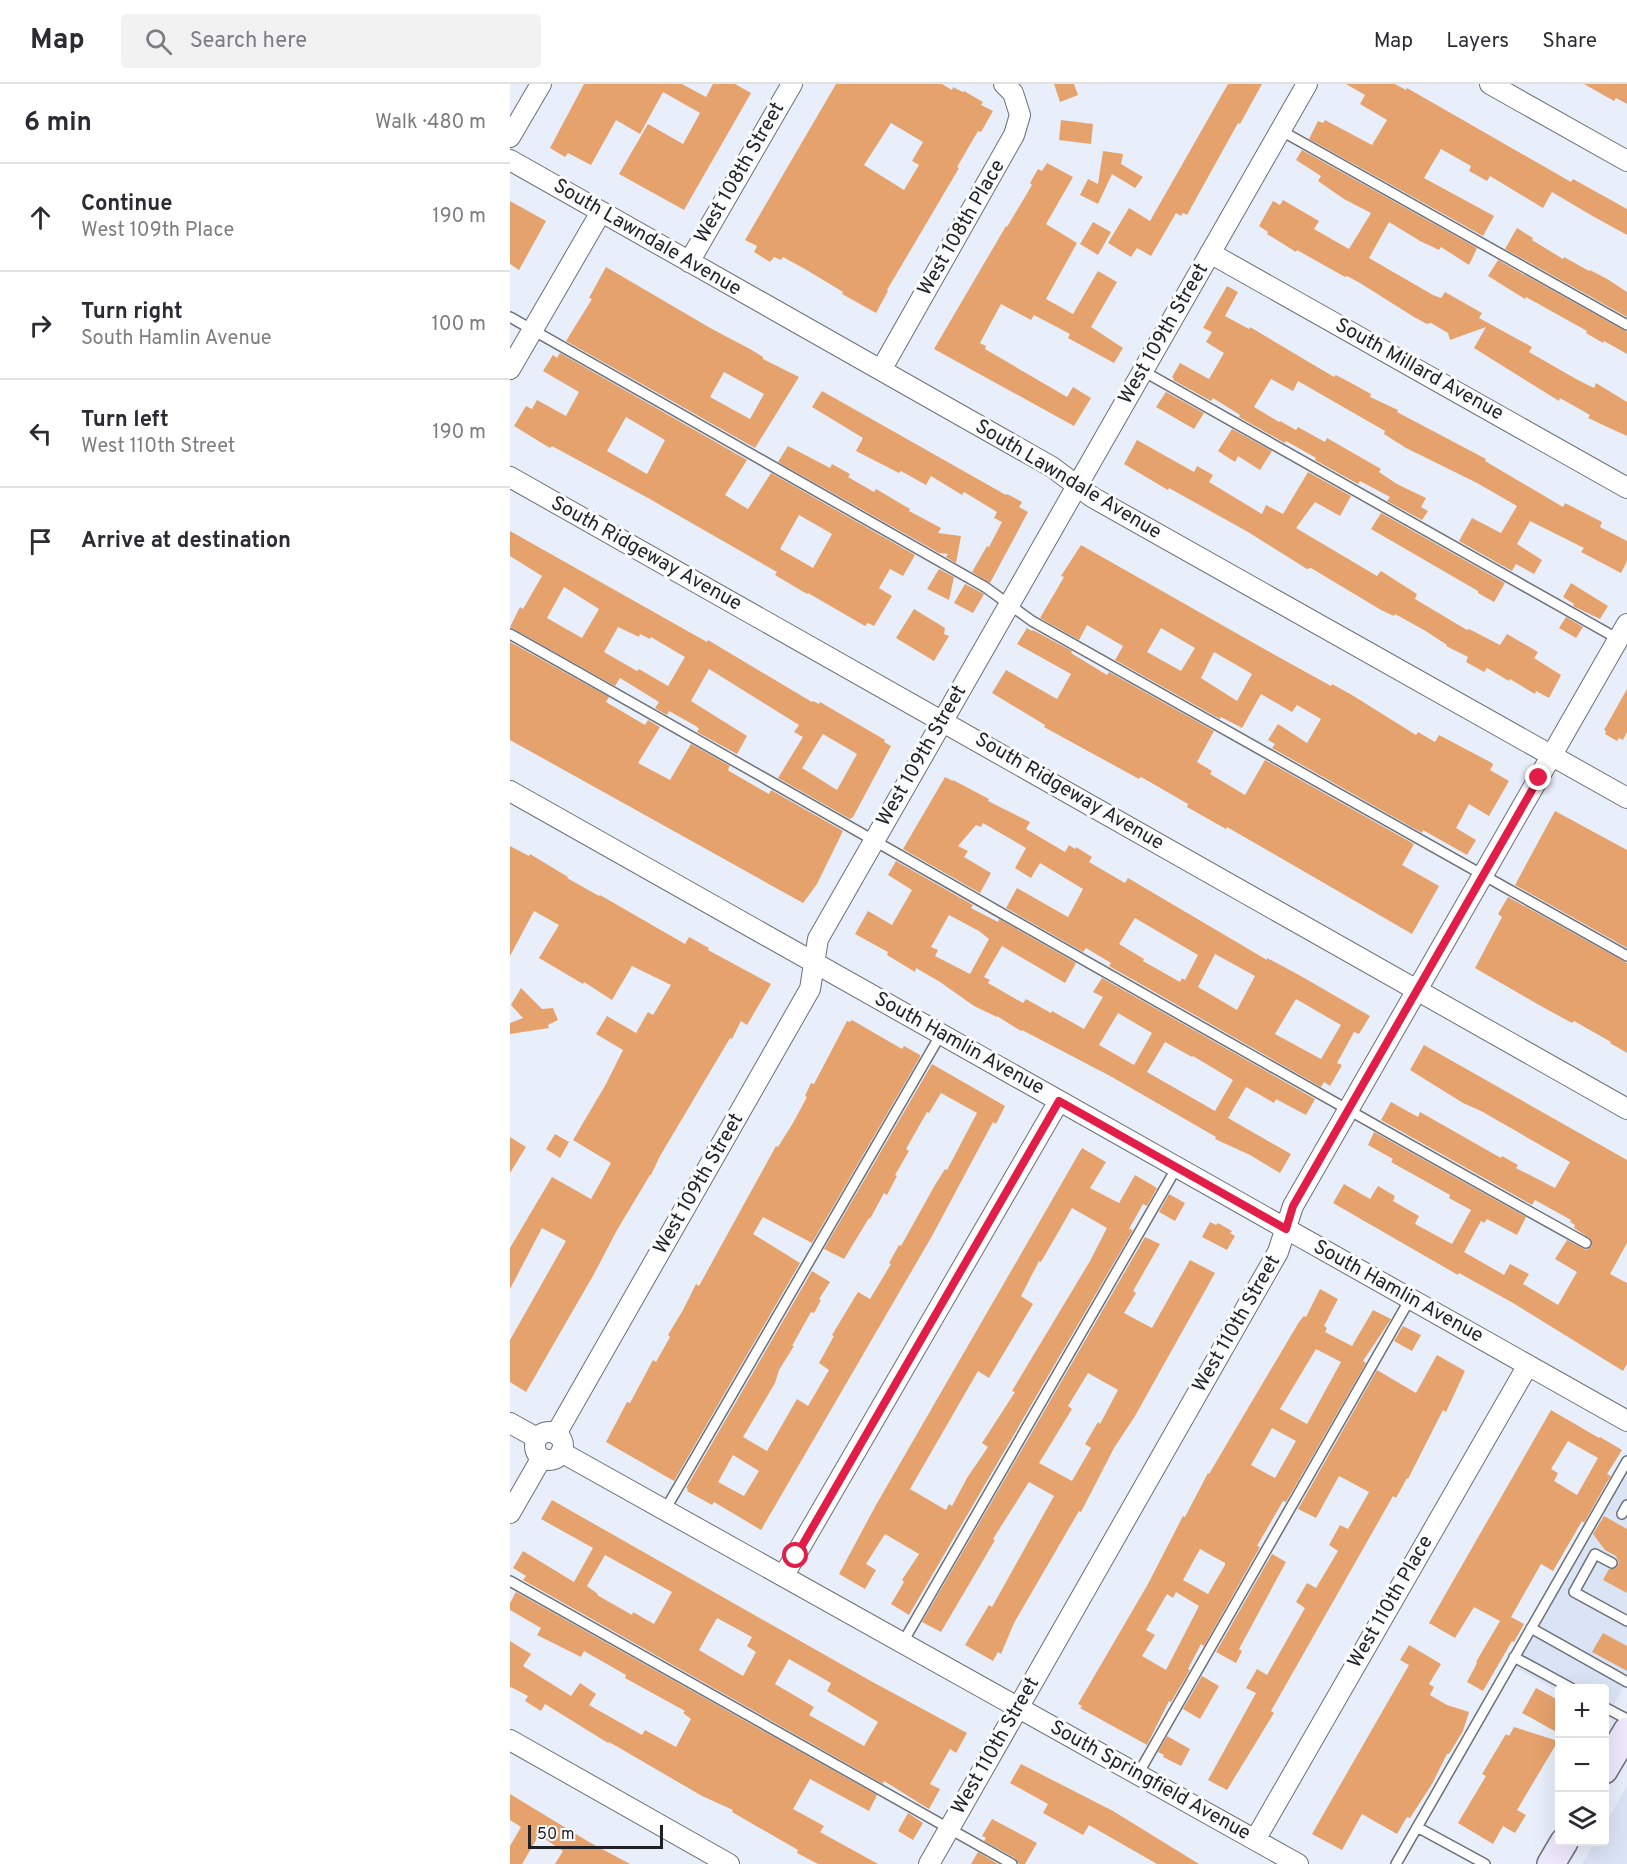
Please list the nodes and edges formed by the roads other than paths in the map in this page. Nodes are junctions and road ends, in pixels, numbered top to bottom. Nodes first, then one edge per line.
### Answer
1 (541, 84) edge
2 (792, 84) edge
3 (1004, 84) edge
4 (1306, 84) edge
5 (1490, 84) edge
6 (1280, 130) junction
7 (510, 137) edge
8 (510, 160) edge
9 (1627, 161) edge
10 (601, 212) junction
11 (1210, 252) junction
12 (689, 262) junction
13 (510, 317) edge
14 (1627, 326) edge
15 (533, 330) junction
16 (510, 369) edge
17 (881, 370) junction
18 (1143, 371) junction
19 (510, 477) edge
20 (1077, 486) junction
21 (1627, 488) edge
22 (1009, 604) junction
23 (510, 634) edge
24 (1624, 636) edge
25 (943, 721) junction
26 (1552, 755) junction
27 (510, 791) edge
28 (1627, 798) edge
29 (875, 840) junction
30 (1483, 875) junction
31 (1627, 956) edge
32 (814, 963) junction
33 (1417, 990) junction
34 (941, 1034) junction
35 (1059, 1101) junction
36 (1627, 1109) edge
37 (1348, 1111) junction
38 (1177, 1167) junction
39 (1286, 1229) junction
40 (1586, 1243) dead end
41 (1410, 1299) junction
42 (1528, 1365) junction
43 (1627, 1421) edge
44 (510, 1423) edge
45 (552, 1442) junction
46 (1627, 1461) edge
47 (1627, 1505) edge
48 (665, 1510) junction
49 (510, 1513) edge
50 (1622, 1514) dead end
51 (1612, 1563) dead end
52 (784, 1575) junction
53 (510, 1581) edge
54 (1557, 1583) junction
55 (1574, 1592) junction
56 (1627, 1621) edge
57 (1531, 1628) junction
58 (903, 1642) junction
59 (1514, 1657) junction
60 (1627, 1683) edge
61 (1562, 1684) edge
62 (1019, 1707) junction
63 (1609, 1709) edge
64 (1627, 1719) edge
65 (1627, 1731) edge
66 (510, 1740) edge
67 (1609, 1763) edge
68 (1138, 1774) junction
69 (1417, 1827) junction
70 (949, 1829) junction
71 (1255, 1840) junction
72 (1562, 1846) edge
73 (729, 1864) edge
74 (929, 1864) edge
75 (1012, 1864) edge
76 (1298, 1864) edge
77 (1396, 1864) edge
78 (1485, 1864) edge
79 (1551, 1864) edge

1 - 7 street
2 - 12 street, West 108th Street
3 - 17 street, West 108th Place
4 - 6 street, West 109th Street
5 - 9 street
6 - 11 street, West 109th Street
6 - 14 lane
8 - 10 street, South Lawndale Avenue
10 - 12 street, South Lawndale Avenue
10 - 15 street
11 - 18 street, West 109th Street
11 - 21 street, South Millard Avenue
12 - 17 street, South Lawndale Avenue
13 - 15 lane
15 - 16 street
15 - 22 lane
17 - 20 street, South Lawndale Avenue
18 - 20 street, West 109th Street
18 - 24 lane
19 - 25 street, South Ridgeway Avenue
20 - 22 street, West 109th Street
20 - 26 street, South Lawndale Avenue
22 - 25 street, West 109th Street
22 - 30 lane
23 - 29 lane
24 - 26 street, West 110th Street
25 - 29 street, West 109th Street
25 - 33 street, South Ridgeway Avenue
26 - 28 street, South Lawndale Avenue
26 - 30 street, West 110th Street
27 - 32 street, South Hamlin Avenue
29 - 32 street, West 109th Street
29 - 37 lane
30 - 31 lane
30 - 33 street, West 110th Street
32 - 34 street, South Hamlin Avenue
32 - 45 street, West 109th Street
33 - 36 street, South Ridgeway Avenue
33 - 37 street, West 110th Street
34 - 35 street, South Hamlin Avenue
34 - 48 lane
35 - 38 street, South Hamlin Avenue
35 - 52 street
37 - 39 street, West 110th Street
37 - 40 lane
38 - 39 street, South Hamlin Avenue
38 - 58 lane
39 - 41 street, South Hamlin Avenue
39 - 62 street, West 110th Street
41 - 42 street, South Hamlin Avenue
41 - 68 lane
42 - 43 street, South Hamlin Avenue
42 - 71 street, West 110th Place
44 - 45 street, South Springfield Avenue
45 - 48 street, South Springfield Avenue
45 - 49 street
46 - 54 lane
47 - 50 lane
48 - 52 street, South Springfield Avenue
51 - 55 lane
52 - 58 street, South Springfield Avenue
53 - 70 lane
54 - 55 lane
54 - 57 lane
55 - 56 lane
57 - 59 lane
57 - 60 lane
58 - 62 street, South Springfield Avenue
59 - 61 lane
59 - 69 lane
62 - 68 street, South Springfield Avenue
62 - 70 street, West 110th Street
63 - 64 lane
65 - 67 main road
66 - 73 street
68 - 71 street, South Springfield Avenue
69 - 77 lane
69 - 78 lane
70 - 74 street, West 110th Street
70 - 75 lane
71 - 76 street, South Springfield Avenue
72 - 79 main road

